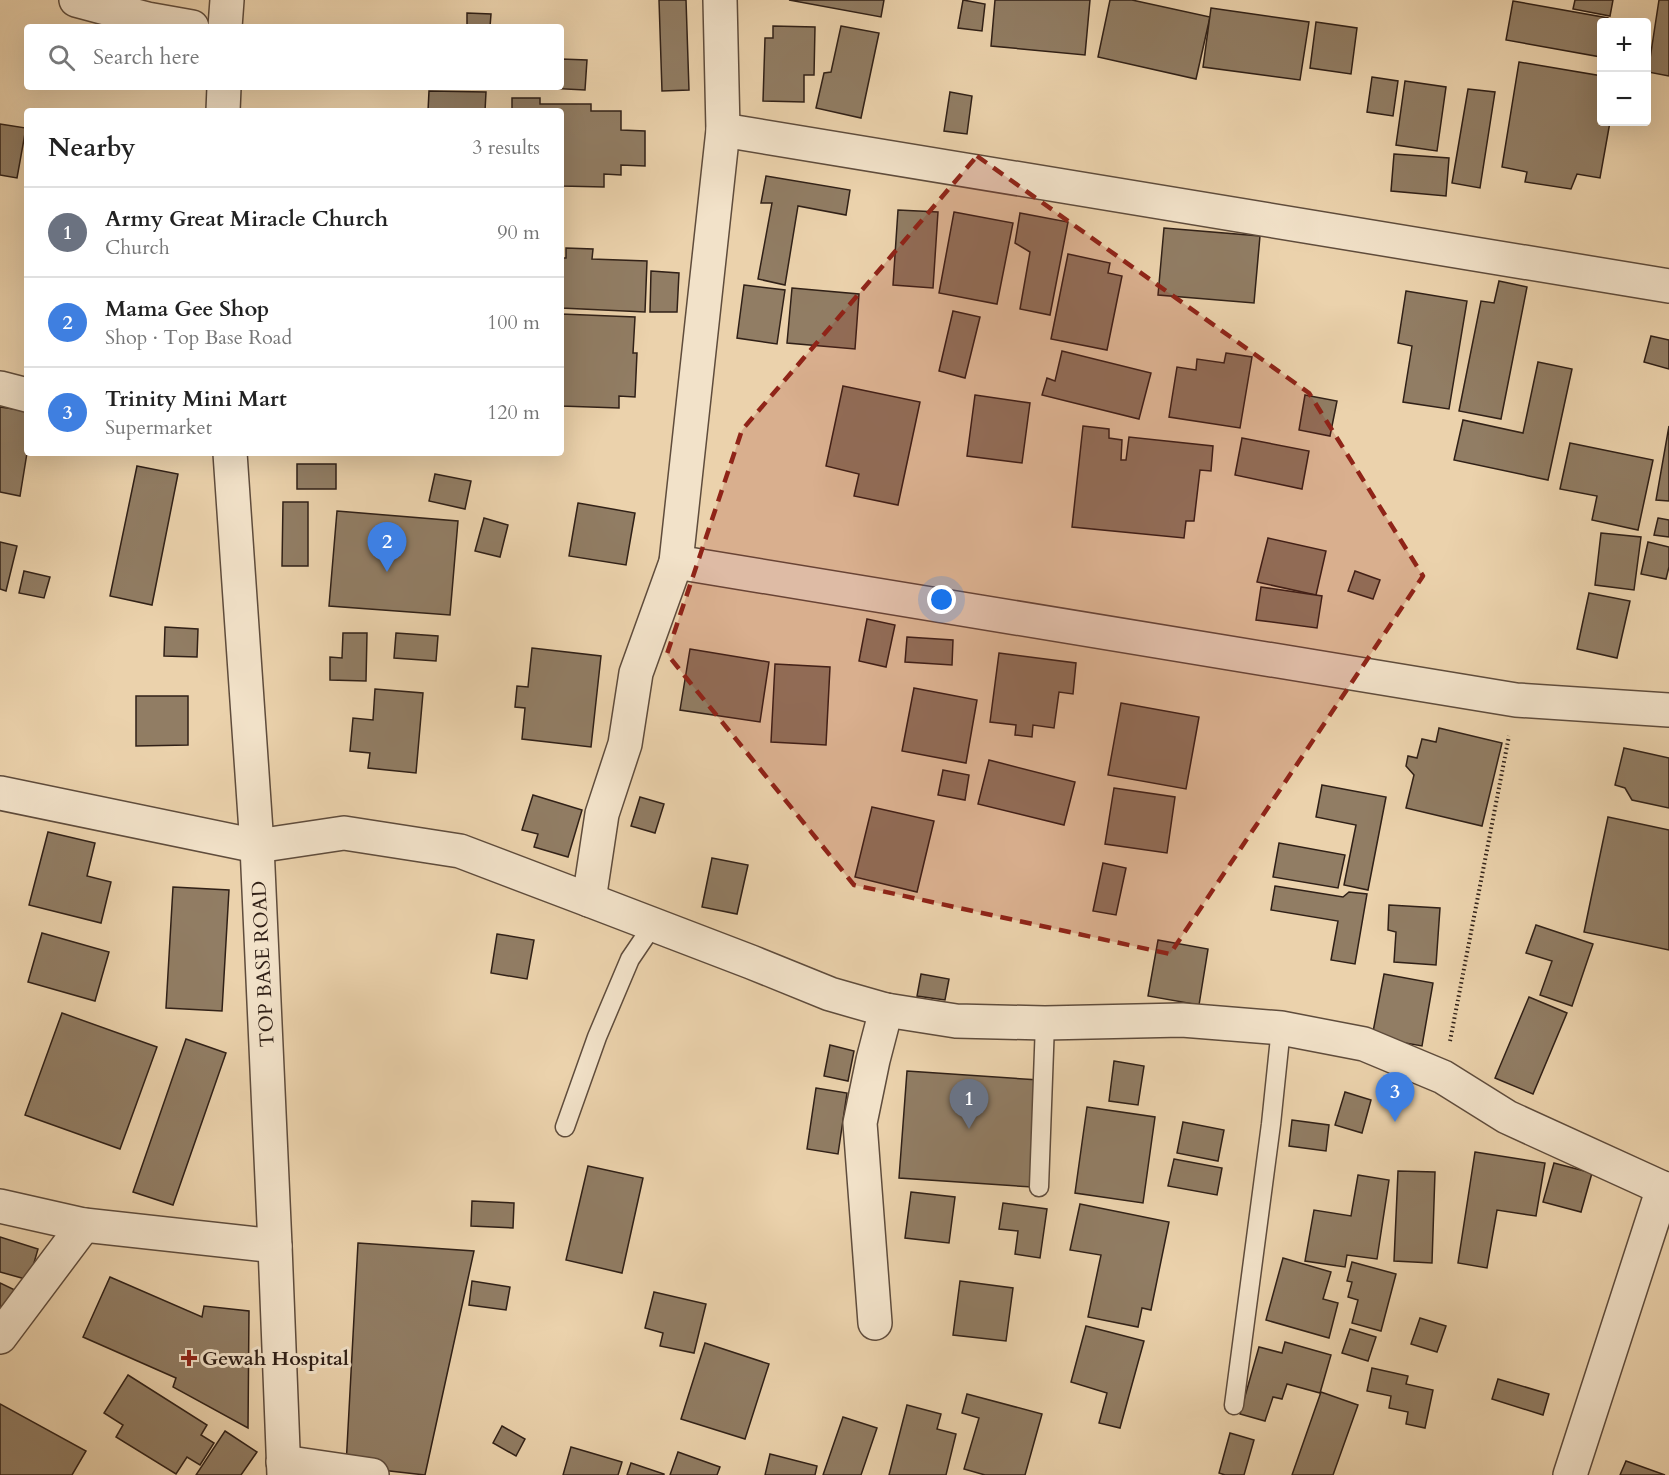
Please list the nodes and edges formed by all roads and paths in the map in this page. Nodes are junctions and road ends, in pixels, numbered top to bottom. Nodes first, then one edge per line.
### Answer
1 (76, 0) edge
2 (227, 0) edge
3 (720, 0) edge
4 (175, 24) edge
5 (225, 24) edge
6 (224, 90) edge
7 (223, 108) edge
8 (723, 130) junction
9 (1669, 286) edge
10 (0, 388) edge
11 (24, 394) edge
12 (230, 456) edge
13 (676, 562) junction
14 (1516, 700) junction
15 (1669, 710) edge
16 (0, 793) edge
17 (257, 846) junction
18 (589, 900) junction
19 (653, 925) junction
20 (886, 1010) junction
21 (1045, 1023) junction
22 (1281, 1028) junction
23 (1443, 1077) junction
24 (564, 1127) dead end
25 (1039, 1186) dead end
26 (1666, 1190) edge
27 (0, 1206) edge
28 (84, 1225) junction
29 (275, 1246) junction
30 (875, 1323) dead end
31 (0, 1337) edge
32 (1233, 1405) dead end
33 (284, 1469) edge
34 (372, 1475) edge
35 (1570, 1475) edge

1 - 4 street
2 - 5 street
3 - 8 street
6 - 7 street
8 - 9 street
8 - 13 street
10 - 11 street
12 - 17 street, TOP BASE ROAD
13 - 14 street
13 - 18 street
14 - 15 street
14 - 23 path
16 - 17 street
17 - 18 street
17 - 29 street, TOP BASE ROAD
18 - 19 street
19 - 20 street
19 - 24 lane
20 - 21 street
20 - 30 street
21 - 22 street
21 - 25 lane
22 - 23 street
22 - 32 lane
23 - 26 street
26 - 35 street
27 - 28 street
28 - 29 street
28 - 31 street
29 - 33 street, TOP BASE ROAD
33 - 34 street

